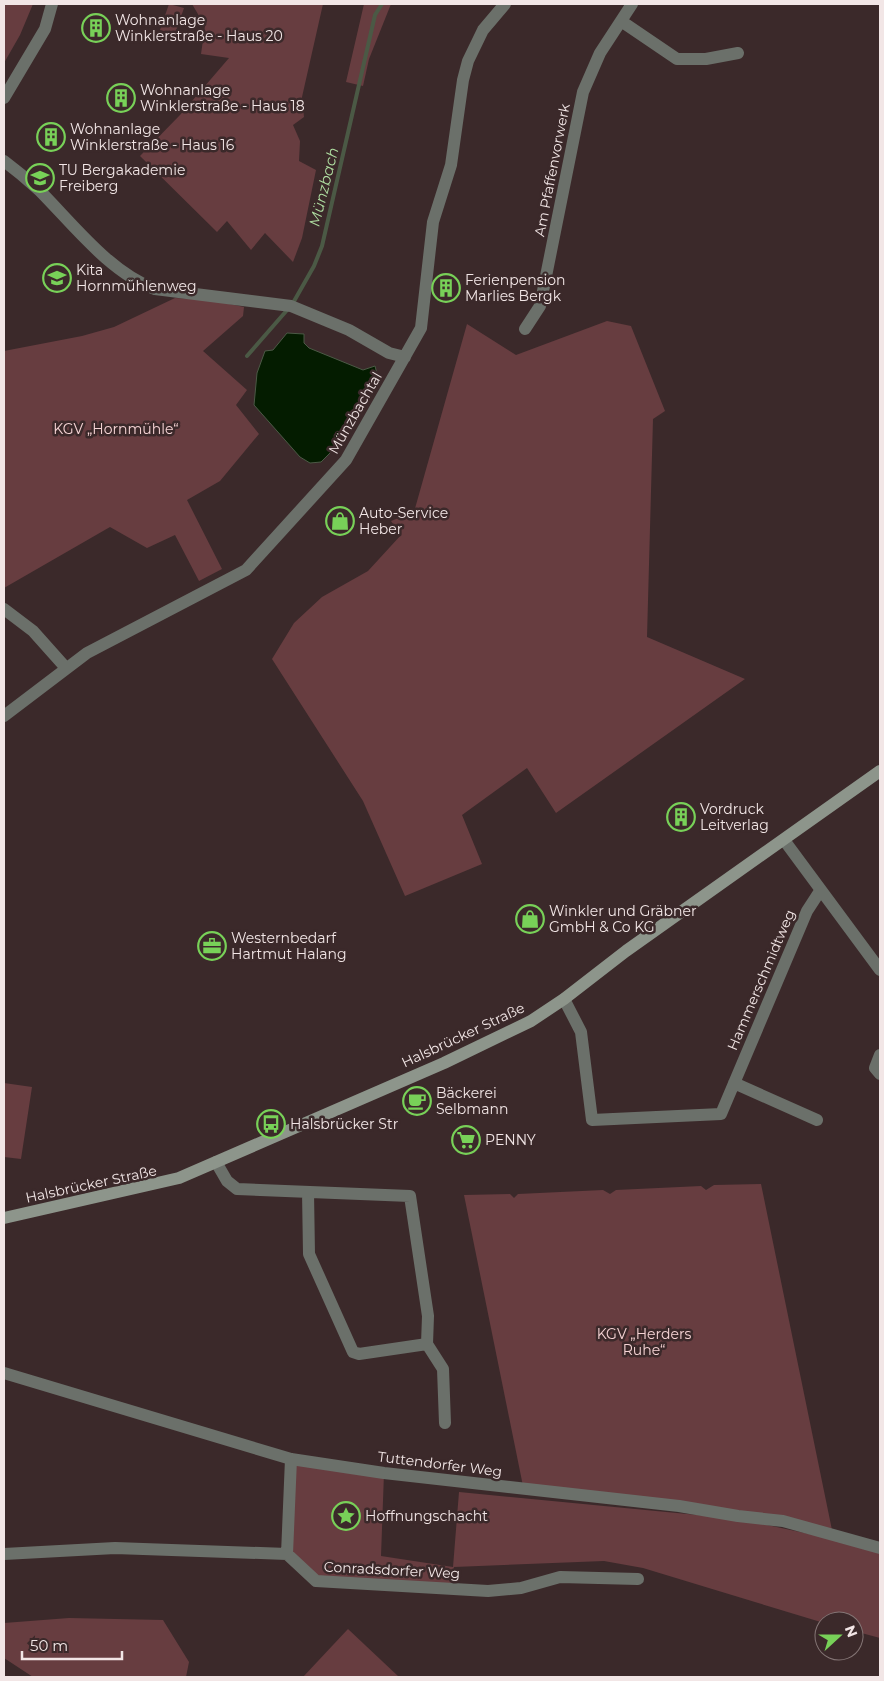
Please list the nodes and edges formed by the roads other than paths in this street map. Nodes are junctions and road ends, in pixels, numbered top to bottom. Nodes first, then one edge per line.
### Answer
1 (52, 4) edge
2 (505, 4) edge
3 (632, 4) edge
4 (621, 21) junction
5 (738, 53) dead end
6 (4, 98) edge
7 (4, 160) edge
8 (525, 329) dead end
9 (405, 357) junction
10 (4, 609) edge
11 (66, 668) junction
12 (4, 716) edge
13 (880, 771) edge
14 (784, 840) junction
15 (820, 891) junction
16 (880, 970) edge
17 (564, 999) junction
18 (880, 1055) edge
19 (880, 1074) edge
20 (734, 1083) junction
21 (817, 1120) dead end
22 (216, 1162) junction
23 (308, 1192) junction
24 (4, 1218) edge
25 (427, 1344) junction
26 (4, 1373) edge
27 (446, 1424) dead end
28 (291, 1459) junction
29 (880, 1548) edge
30 (4, 1554) edge
31 (287, 1554) junction
32 (638, 1579) dead end

1 - 6 street
2 - 9 street, Münzbachtal
3 - 4 street, Am Pfaffenvorwerk
4 - 5 street
4 - 8 street, Am Pfaffenvorwerk
7 - 9 street
9 - 11 street, Münzbachtal
10 - 11 street
11 - 12 street, Münzbachtal
13 - 14 main road, Halsbrücker Straße
14 - 15 street
14 - 17 main road, Halsbrücker Straße
15 - 16 street
15 - 20 street, Hammerschmidtweg
17 - 20 street, Hammerschmidtweg
17 - 22 main road, Halsbrücker Straße
18 - 19 street
20 - 21 street
22 - 23 street
22 - 24 main road, Halsbrücker Straße
23 - 25 street
23 - 25 street
25 - 27 street
26 - 28 street, Tuttendorfer Weg
28 - 29 street, Tuttendorfer Weg
28 - 31 street
30 - 31 street
31 - 32 street, Conradsdorfer Weg

